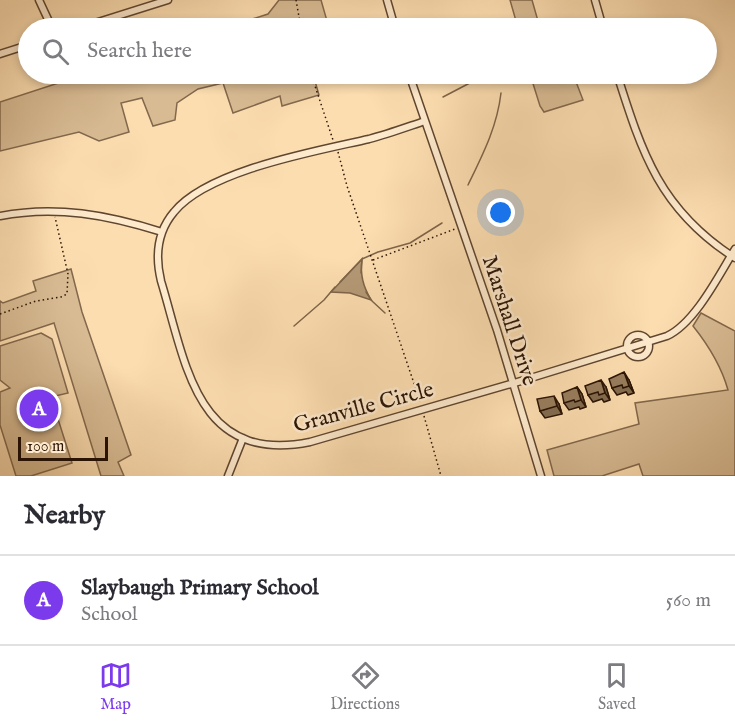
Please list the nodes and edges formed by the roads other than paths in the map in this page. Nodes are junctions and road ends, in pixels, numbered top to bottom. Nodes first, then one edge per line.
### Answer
1 (39, 0) edge
2 (168, 0) edge
3 (387, 0) edge
4 (595, 0) edge
5 (47, 18) edge
6 (111, 18) edge
7 (392, 18) edge
8 (600, 18) edge
9 (18, 48) edge
10 (0, 54) edge
11 (412, 84) edge
12 (620, 84) edge
13 (425, 121) junction
14 (0, 216) edge
15 (162, 232) junction
16 (734, 254) edge
17 (648, 342) junction
18 (628, 347) junction
19 (514, 383) junction
20 (243, 438) junction
21 (228, 476) edge
22 (541, 476) edge

1 - 5 street
2 - 6 street
3 - 7 street
4 - 8 street
9 - 10 street
11 - 13 street, Marshall Drive
12 - 16 street
13 - 15 street, Granville Circle
13 - 19 street, Marshall Drive
14 - 15 street
15 - 20 street, Granville Circle
16 - 17 street
17 - 18 street
17 - 18 street
18 - 19 street, Granville Circle
19 - 20 street, Granville Circle
19 - 22 street, Marshall Drive
20 - 21 street

